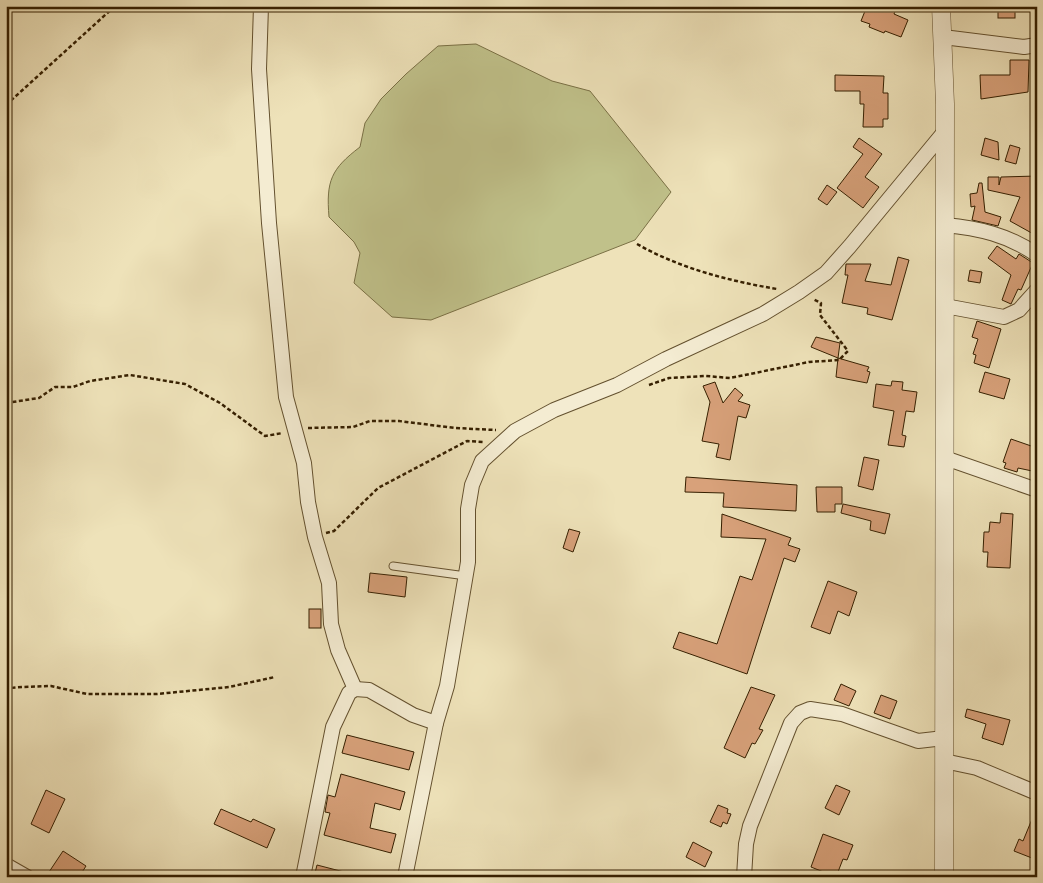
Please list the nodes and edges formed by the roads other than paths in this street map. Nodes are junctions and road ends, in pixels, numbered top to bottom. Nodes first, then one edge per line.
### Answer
1 (261, 6) edge
2 (941, 6) edge
3 (943, 38) junction
4 (1037, 44) edge
5 (945, 131) junction
6 (945, 225) junction
7 (1037, 255) edge
8 (1037, 290) edge
9 (945, 306) junction
10 (945, 458) junction
11 (1037, 490) edge
12 (393, 566) dead end
13 (466, 576) junction
14 (355, 689) junction
15 (436, 723) junction
16 (944, 738) junction
17 (944, 761) junction
18 (1037, 793) edge
19 (6, 865) edge
20 (27, 877) edge
21 (303, 877) edge
22 (405, 877) edge
23 (744, 877) edge
24 (944, 877) edge

1 - 14 street
2 - 3 street
3 - 4 street
3 - 5 street
5 - 6 street
5 - 13 street
6 - 7 street
6 - 9 street
8 - 9 street
9 - 10 street
10 - 11 street
10 - 16 street
12 - 13 lane
13 - 15 street
14 - 15 street
14 - 21 street
15 - 22 street
16 - 17 street
16 - 23 street
17 - 18 street
17 - 24 street
19 - 20 street

